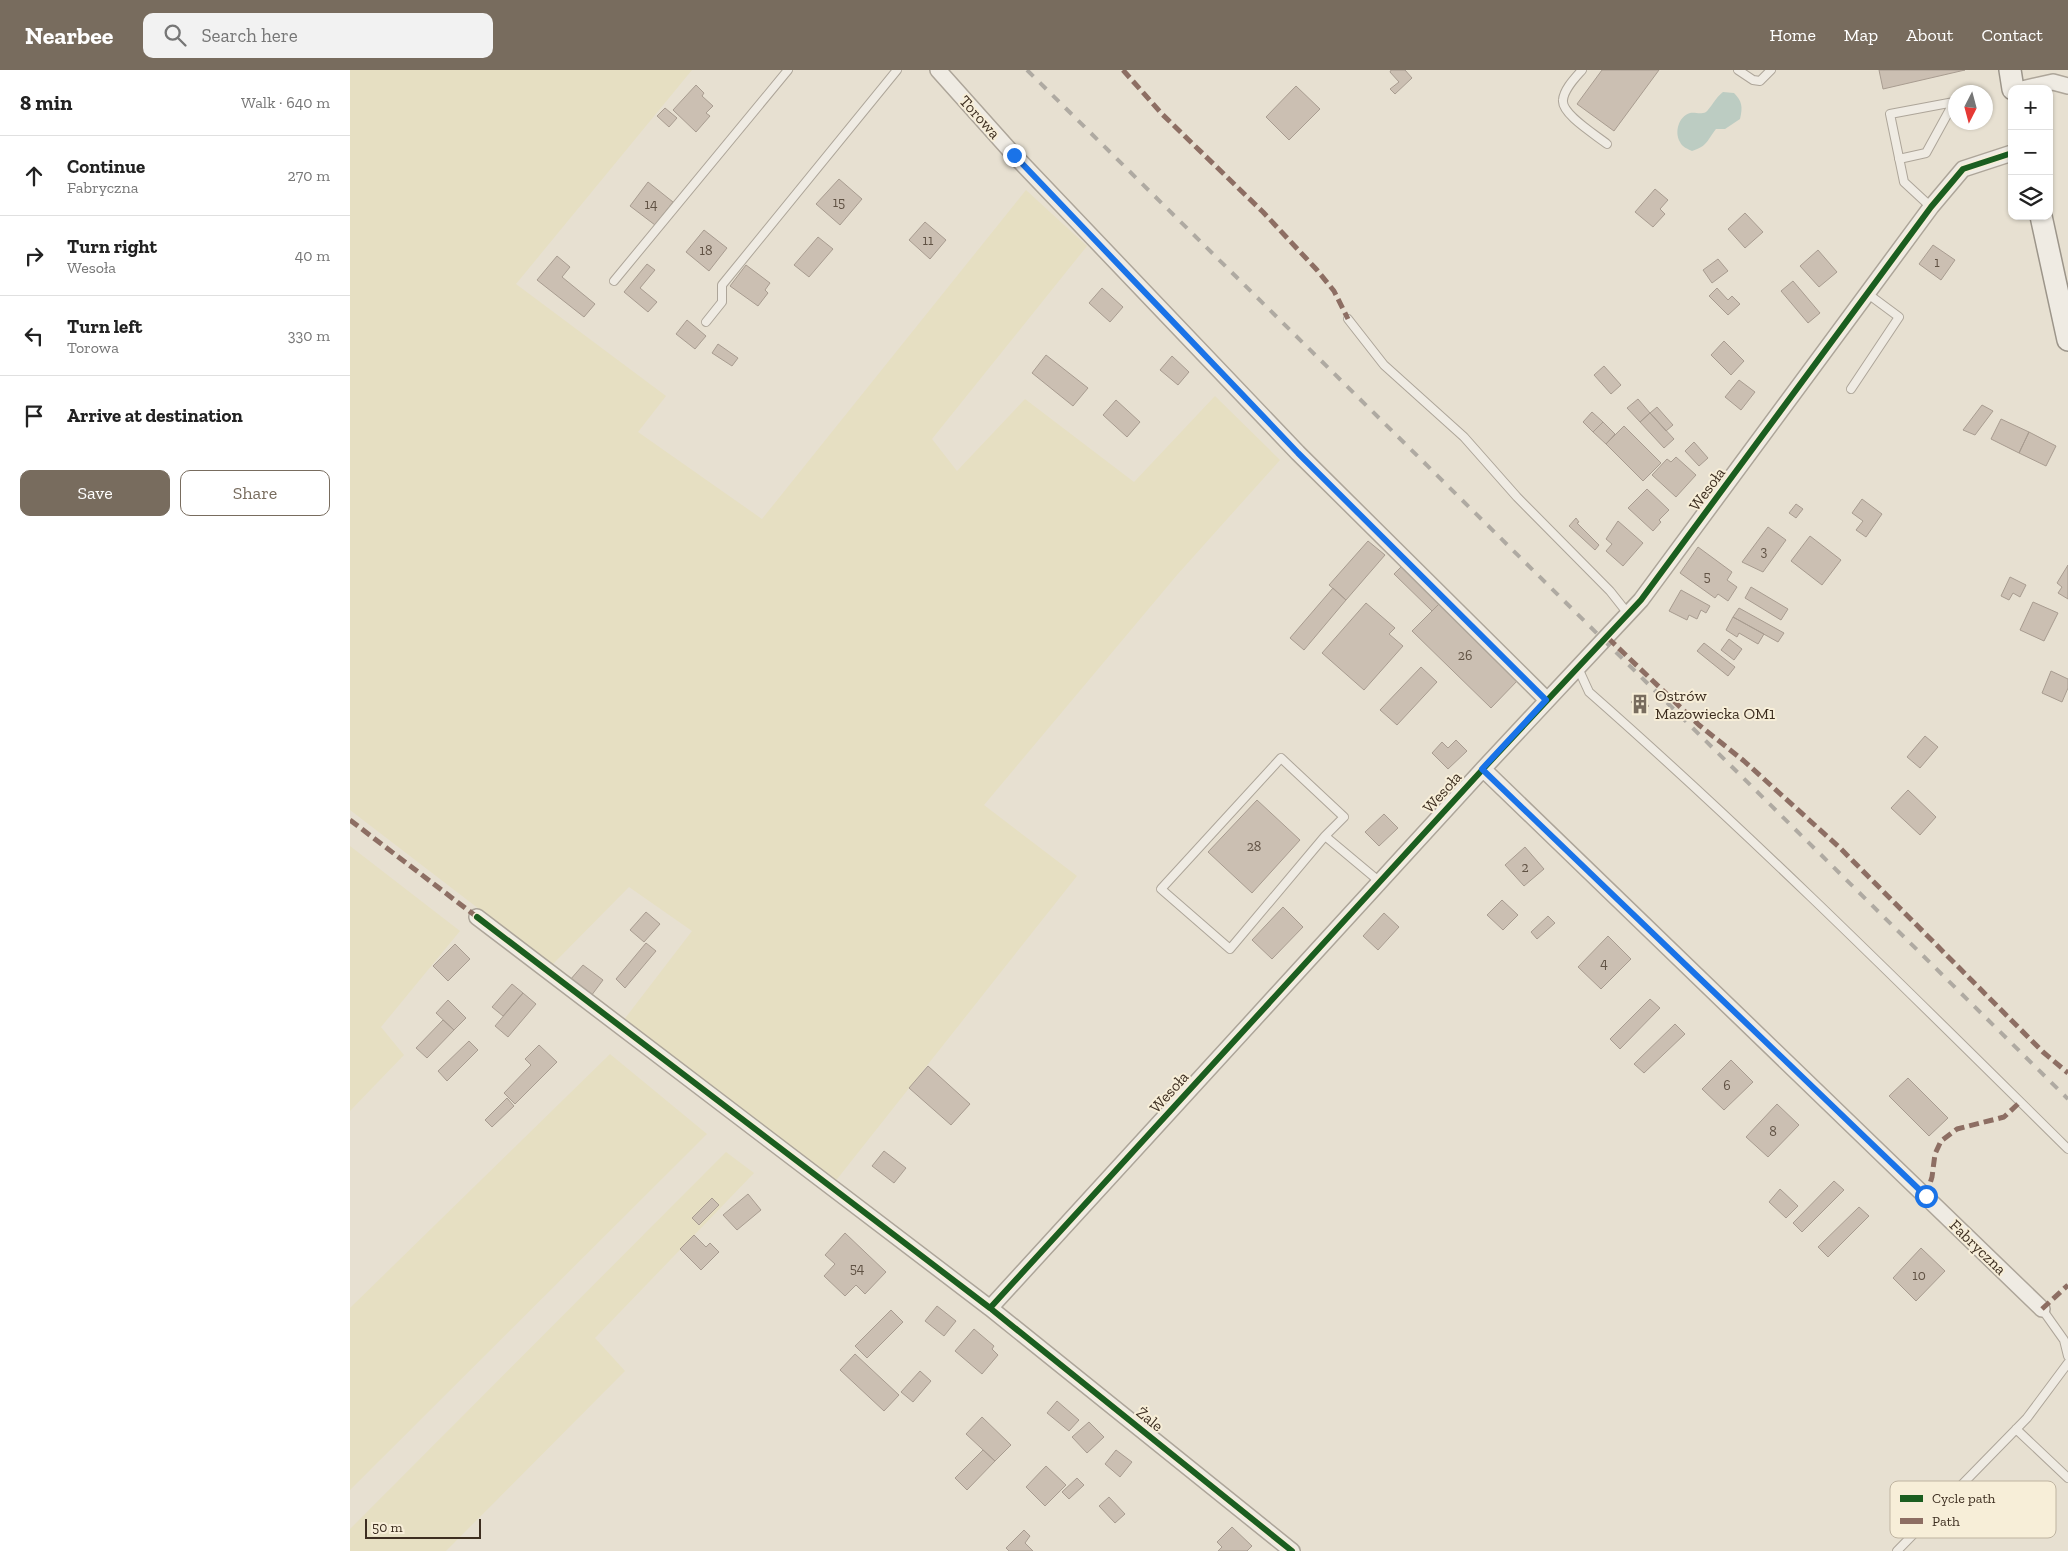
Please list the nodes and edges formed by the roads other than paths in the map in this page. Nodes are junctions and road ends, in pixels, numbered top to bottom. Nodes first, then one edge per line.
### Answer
1 (788, 70) edge
2 (897, 70) edge
3 (938, 70) edge
4 (1582, 70) edge
5 (1738, 70) edge
6 (1771, 70) edge
7 (2010, 70) edge
8 (2012, 85) edge
9 (2040, 85) edge
10 (2068, 86) edge
11 (1607, 144) dead end
12 (2008, 154) edge
13 (1899, 159) junction
14 (1931, 207) junction
15 (2042, 220) edge
16 (614, 281) dead end
17 (1868, 294) junction
18 (1348, 319) dead end
19 (706, 322) dead end
20 (2068, 340) edge
21 (1851, 389) dead end
22 (1629, 615) junction
23 (1578, 668) junction
24 (1546, 700) junction
25 (1482, 769) junction
26 (1326, 836) junction
27 (1380, 882) junction
28 (477, 917) dead end
29 (2068, 1149) edge
30 (990, 1308) junction
31 (2042, 1309) joint
32 (2068, 1356) edge
33 (2068, 1363) edge
34 (2016, 1429) junction
35 (2068, 1478) edge
36 (1965, 1481) edge
37 (1910, 1538) edge
38 (1292, 1551) edge
39 (1897, 1551) edge

1 - 16 lane
2 - 19 lane
3 - 24 street, Torowa
4 - 11 lane
5 - 6 lane
7 - 8 main road
9 - 10 street
12 - 14 street, Wesoła
13 - 13 lane
13 - 14 lane
14 - 17 street, Wesoła
15 - 20 main road
17 - 21 lane
17 - 22 street, Wesoła
18 - 22 lane
22 - 23 street, Wesoła
23 - 24 street, Wesoła
23 - 29 lane
24 - 25 street, Wesoła
25 - 27 street, Wesoła
25 - 31 street, Fabryczna
26 - 26 lane
26 - 27 lane
27 - 30 street, Wesoła
28 - 30 street, Żale
30 - 38 street, Żale
31 - 32 lane
33 - 34 lane
34 - 35 lane
34 - 36 lane
37 - 39 lane

